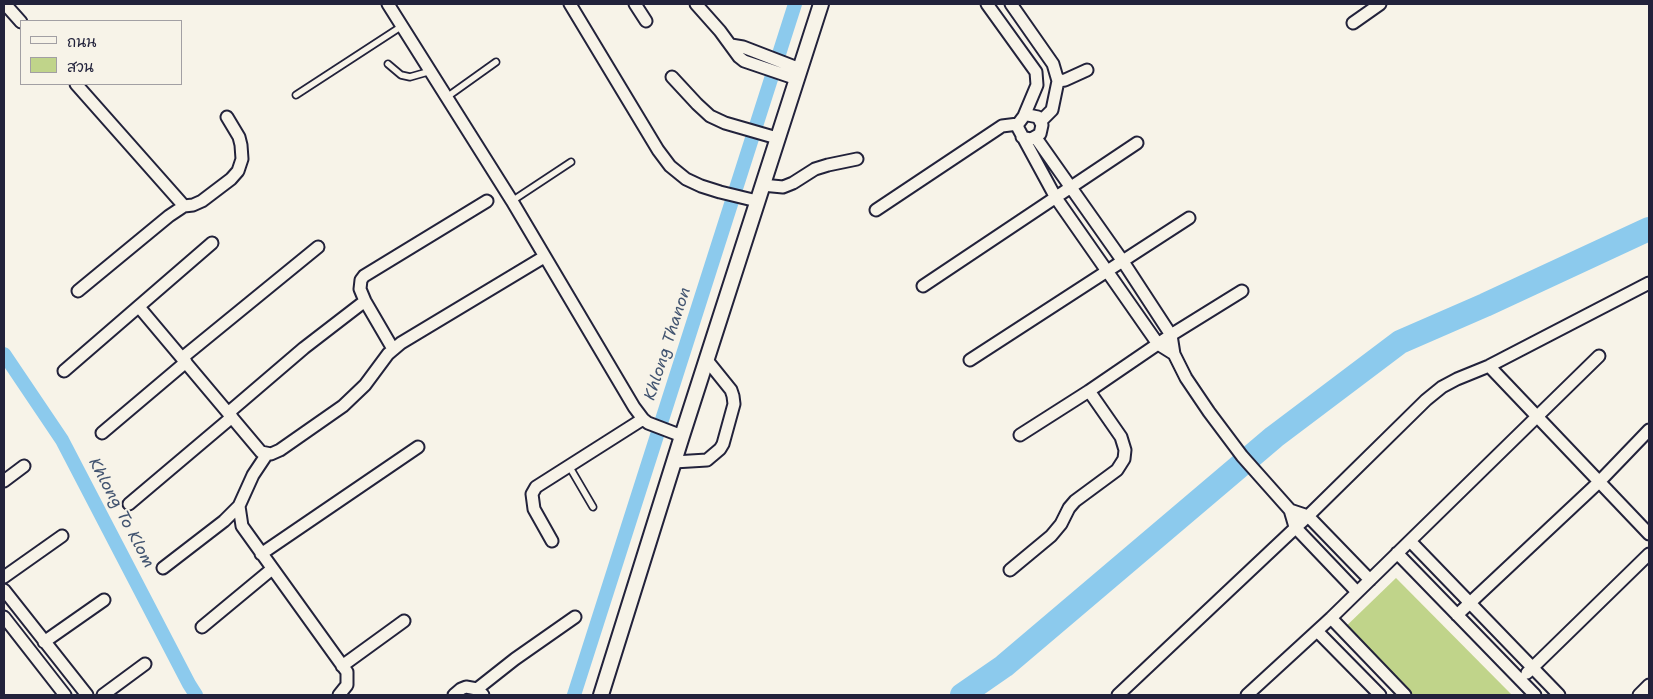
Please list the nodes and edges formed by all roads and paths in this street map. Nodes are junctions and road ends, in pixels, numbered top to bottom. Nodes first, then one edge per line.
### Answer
1 (5, 4) edge
2 (388, 4) edge
3 (570, 4) edge
4 (635, 4) edge
5 (696, 4) edge
6 (821, 4) edge
7 (987, 4) edge
8 (1011, 4) edge
9 (1380, 4) edge
10 (20, 21) edge
11 (646, 21) dead end
12 (1353, 23) dead end
13 (402, 26) junction
14 (496, 62) dead end
15 (388, 64) dead end
16 (1087, 70) dead end
17 (431, 71) junction
18 (793, 72) junction
19 (672, 77) dead end
20 (1058, 81) junction
21 (77, 85) edge
22 (296, 95) dead end
23 (447, 97) junction
24 (227, 117) dead end
25 (1021, 120) junction
26 (1041, 121) junction
27 (774, 137) junction
28 (1022, 137) junction
29 (1036, 138) junction
30 (1137, 143) dead end
31 (857, 159) dead end
32 (571, 162) dead end
33 (762, 185) junction
34 (1072, 188) junction
35 (1056, 198) junction
36 (752, 199) junction
37 (487, 201) dead end
38 (512, 201) junction
39 (184, 206) junction
40 (876, 210) dead end
41 (1188, 218) dead end
42 (212, 243) dead end
43 (318, 247) dead end
44 (544, 257) junction
45 (1122, 260) junction
46 (1108, 271) junction
47 (1649, 283) edge
48 (923, 286) dead end
49 (1242, 290) dead end
50 (78, 291) dead end
51 (365, 301) junction
52 (139, 307) junction
53 (1171, 335) junction
54 (1158, 344) junction
55 (393, 350) junction
56 (1174, 354) junction
57 (1599, 356) dead end
58 (706, 359) junction
59 (184, 360) junction
60 (970, 360) dead end
61 (1489, 366) junction
62 (64, 371) dead end
63 (1089, 391) junction
64 (230, 415) junction
65 (1537, 417) junction
66 (645, 421) junction
67 (1649, 430) edge
68 (102, 433) dead end
69 (677, 435) junction
70 (1020, 435) dead end
71 (418, 447) dead end
72 (267, 454) junction
73 (674, 462) junction
74 (568, 465) junction
75 (24, 466) dead end
76 (4, 481) edge
77 (1599, 482) junction
78 (129, 504) dead end
79 (238, 506) junction
80 (593, 507) dead end
81 (1290, 510) junction
82 (1308, 516) junction
83 (1295, 527) junction
84 (1649, 534) edge
85 (62, 536) dead end
86 (552, 541) dead end
87 (1410, 541) junction
88 (1397, 553) junction
89 (261, 554) junction
90 (1649, 554) edge
91 (163, 568) dead end
92 (272, 569) junction
93 (1010, 570) dead end
94 (4, 577) edge
95 (1370, 580) junction
96 (4, 590) edge
97 (1357, 592) junction
98 (104, 600) dead end
99 (1469, 603) junction
100 (1457, 615) junction
101 (4, 617) edge
102 (575, 617) dead end
103 (1331, 618) junction
104 (404, 621) dead end
105 (202, 628) dead end
106 (1317, 631) junction
107 (44, 642) junction
108 (145, 664) dead end
109 (342, 666) junction
110 (1532, 668) junction
111 (1391, 680) junction
112 (1520, 680) junction
113 (1649, 685) edge
114 (482, 693) edge
115 (1378, 694) edge
116 (64, 695) edge
117 (87, 695) edge
118 (103, 695) edge
119 (339, 695) edge
120 (454, 695) edge
121 (601, 695) edge
122 (1118, 695) edge
123 (1247, 695) edge
124 (1405, 695) edge
125 (1535, 695) edge
126 (1559, 695) edge
127 (1639, 695) edge

1 - 10 street
2 - 13 street
3 - 36 street
4 - 11 street
5 - 18 street
6 - 18 street
7 - 25 street
8 - 20 street
9 - 12 street
13 - 17 street
13 - 22 lane
14 - 23 lane
15 - 17 lane
16 - 20 street
17 - 23 street
18 - 27 street
19 - 27 street
20 - 26 street
21 - 39 street
23 - 38 street
24 - 39 street
25 - 26 street
25 - 28 street
25 - 40 street
26 - 29 street
27 - 33 street
28 - 29 street
28 - 35 street
29 - 34 street
30 - 34 street
31 - 33 street
32 - 38 lane
33 - 36 street
34 - 35 street
34 - 45 street
35 - 46 street
35 - 48 street
36 - 58 street
37 - 51 street
38 - 44 street
39 - 50 street
41 - 45 street
42 - 52 street
43 - 59 street
44 - 55 street
44 - 66 street
45 - 46 street
45 - 53 street
46 - 54 street
46 - 60 street
47 - 61 street
49 - 53 street
51 - 55 street
51 - 64 street
52 - 59 street
52 - 62 street
53 - 54 street
53 - 56 street
54 - 56 street
54 - 63 street
55 - 72 street
56 - 81 street
57 - 65 street
58 - 69 street
58 - 73 street
59 - 64 street
59 - 68 street
61 - 65 street
61 - 82 street
63 - 70 street
63 - 93 street
64 - 72 street
64 - 78 street
65 - 77 street
65 - 87 street
66 - 69 street
66 - 74 street
67 - 77 street
69 - 73 street
71 - 89 street
72 - 79 street
73 - 121 street
74 - 80 lane
74 - 86 street
75 - 76 street
77 - 84 street
77 - 99 street
79 - 89 street
79 - 91 street
81 - 82 street
81 - 83 street
82 - 83 street
82 - 95 street
83 - 97 street
83 - 122 street
85 - 94 street
87 - 88 street
87 - 99 street
88 - 95 street
88 - 100 street
89 - 92 street
90 - 110 street
92 - 105 street
92 - 109 street
95 - 97 street
96 - 107 street
97 - 103 street
98 - 107 street
99 - 100 street
99 - 110 street
100 - 112 street
101 - 116 street
102 - 114 street
103 - 106 street
103 - 111 street
104 - 109 street
106 - 115 street
106 - 123 street
107 - 117 street
108 - 118 street
109 - 119 street
110 - 112 street
110 - 126 street
111 - 115 street
111 - 124 street
112 - 125 street
113 - 127 street
114 - 120 street

